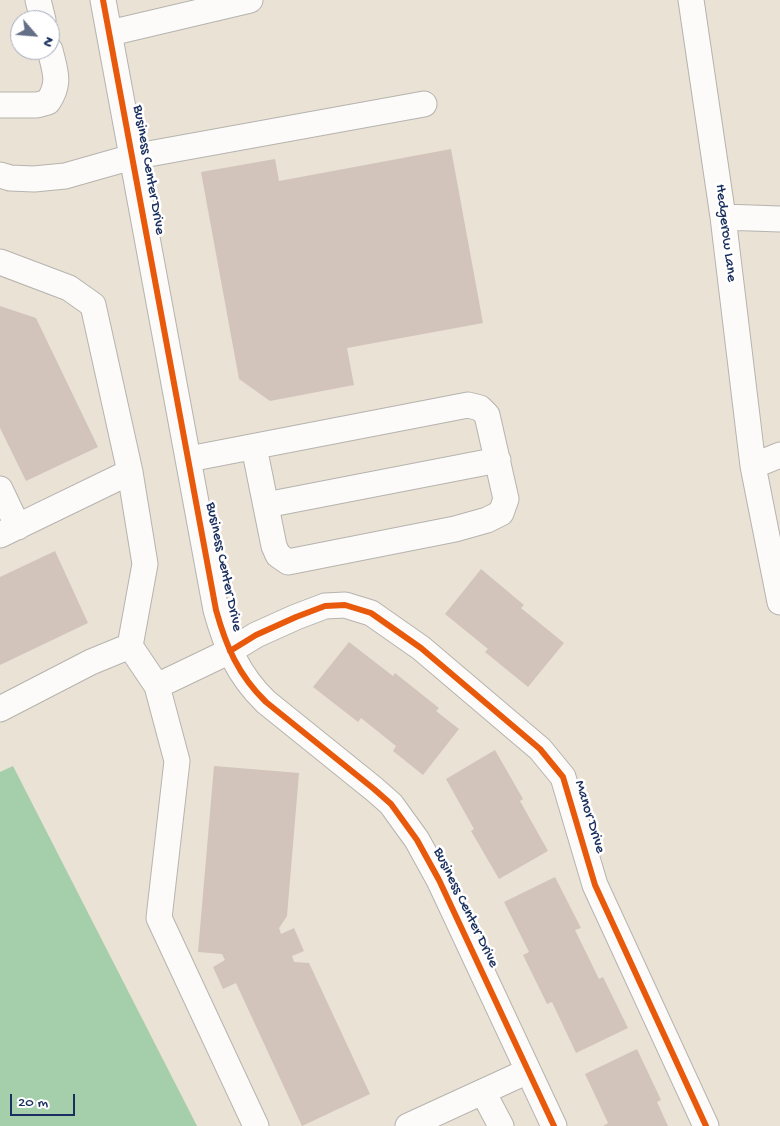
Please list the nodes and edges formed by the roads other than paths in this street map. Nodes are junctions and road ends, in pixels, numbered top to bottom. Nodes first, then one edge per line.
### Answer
1 (103, 0) edge
2 (250, 0) edge
3 (691, 0) edge
4 (110, 33) junction
5 (52, 60) edge
6 (424, 104) dead end
7 (0, 105) edge
8 (132, 157) junction
9 (0, 175) edge
10 (723, 217) junction
11 (780, 219) edge
12 (0, 262) edge
13 (254, 447) junction
14 (780, 455) edge
15 (188, 459) junction
16 (498, 460) junction
17 (753, 466) junction
18 (130, 472) junction
19 (0, 489) edge
20 (266, 505) junction
21 (9, 531) edge
22 (780, 602) edge
23 (130, 646) junction
24 (230, 651) junction
25 (157, 686) junction
26 (0, 709) edge
27 (528, 1071) junction
28 (484, 1092) junction
29 (256, 1126) edge
30 (408, 1126) edge
31 (501, 1126) edge
32 (554, 1126) edge
33 (706, 1126) edge

1 - 4 street, Business Center Drive
2 - 4 street
3 - 10 street, Hedgerow Lane
4 - 8 street, Business Center Drive
5 - 7 street
6 - 8 street
8 - 9 street
8 - 15 street, Business Center Drive
10 - 11 street
10 - 17 street, Hedgerow Lane
12 - 18 street
13 - 15 street
13 - 16 street
13 - 20 street
14 - 17 street
15 - 24 street, Business Center Drive
16 - 20 street
16 - 20 street
17 - 22 street, Hedgerow Lane
18 - 21 street
18 - 23 street
19 - 21 street
23 - 25 street
23 - 26 street
24 - 25 street, Manor Drive
24 - 27 street, Business Center Drive
24 - 33 street, Manor Drive
25 - 29 street
27 - 28 street
27 - 32 street, Business Center Drive
28 - 30 street
28 - 31 street

